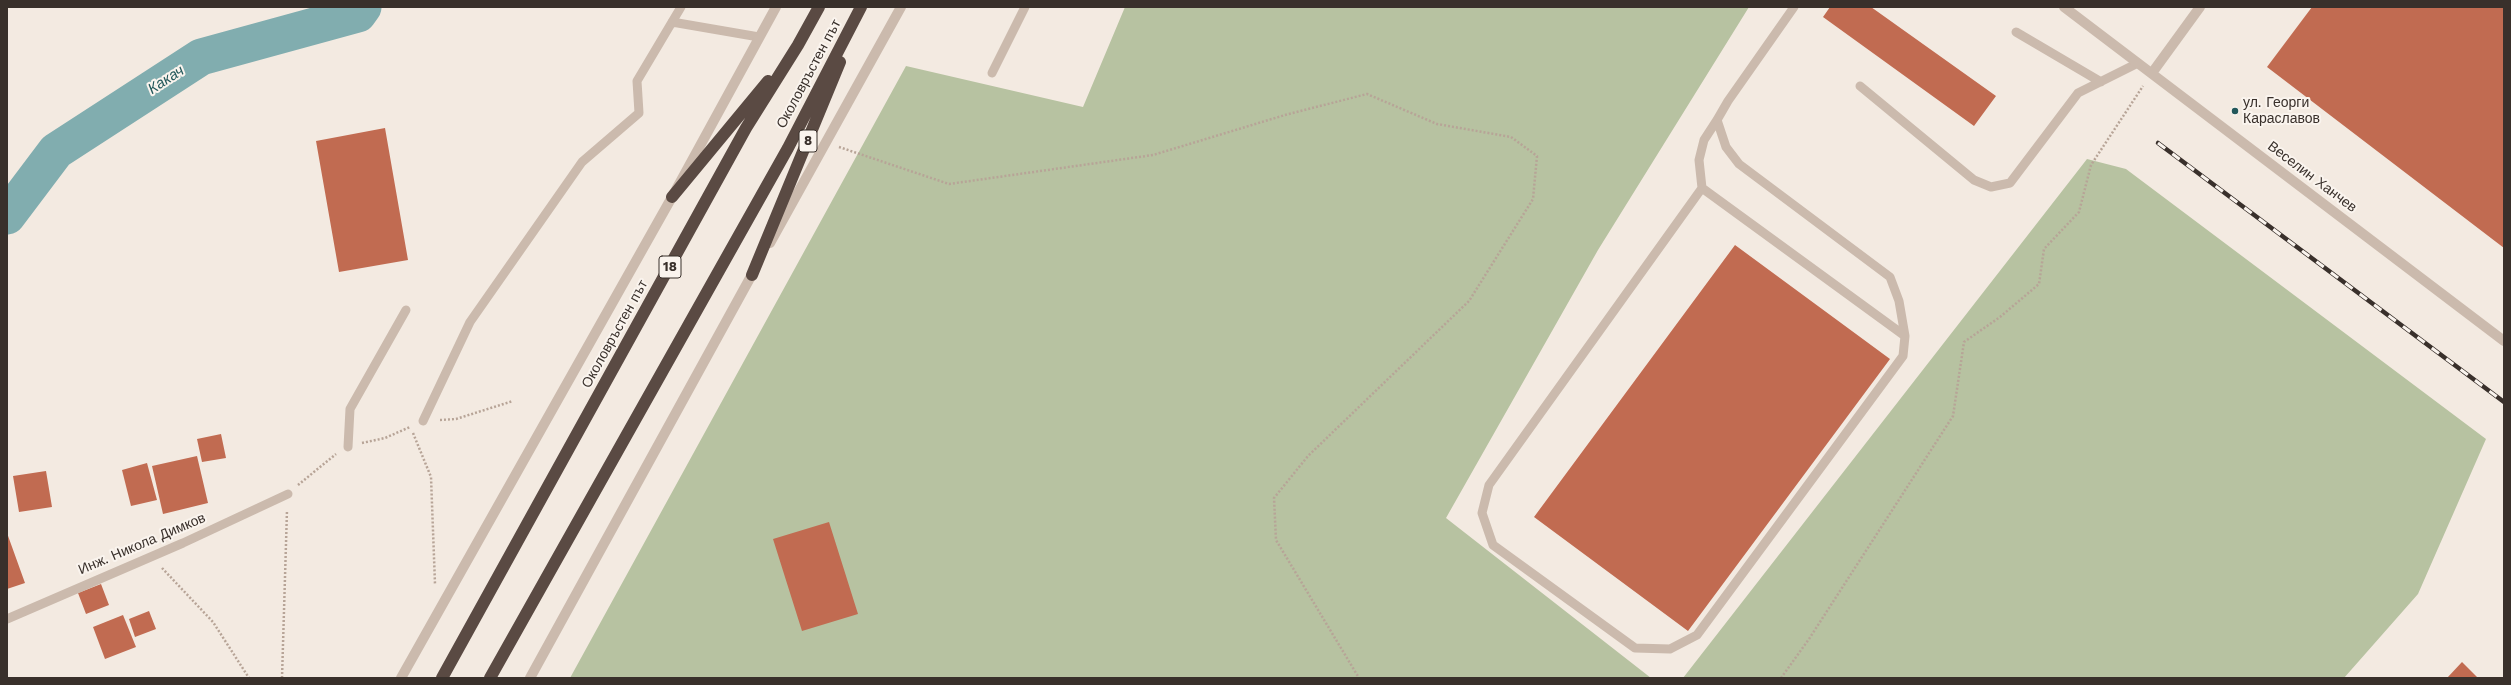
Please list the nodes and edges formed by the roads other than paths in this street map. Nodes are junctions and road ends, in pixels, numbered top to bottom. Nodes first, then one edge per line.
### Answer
1 (681, 7) edge
2 (776, 7) edge
3 (819, 7) edge
4 (862, 7) edge
5 (901, 7) edge
6 (1025, 7) edge
7 (1794, 7) edge
8 (2064, 7) edge
9 (2200, 7) edge
10 (672, 22) junction
11 (2016, 32) dead end
12 (759, 37) junction
13 (798, 45) junction
14 (2138, 63) junction
15 (992, 73) dead end
16 (2152, 73) junction
17 (2101, 82) junction
18 (1860, 86) dead end
19 (1717, 120) junction
20 (1702, 188) junction
21 (672, 197) junction
22 (752, 275) junction
23 (406, 310) dead end
24 (1905, 336) junction
25 (2504, 341) edge
26 (423, 421) road end
27 (348, 447) road end
28 (288, 494) road end
29 (7, 619) edge
30 (401, 678) edge
31 (442, 678) edge
32 (490, 678) edge
33 (530, 678) edge

1 - 10 lane
2 - 12 street
3 - 13 highway, Околовръстен път / 18
4 - 22 highway, 8
4 - 32 highway, Околовръстен път
5 - 22 street
6 - 15 lane
7 - 19 lane
8 - 14 street, Веселин Ханчев
9 - 16 street
10 - 12 lane
10 - 26 lane
11 - 17 lane
12 - 21 street
13 - 21 highway
13 - 31 highway, Околовръстен път / 18
14 - 16 street, Веселин Ханчев
14 - 17 lane
16 - 25 street, Веселин Ханчев
17 - 18 lane
19 - 20 lane
19 - 24 lane
20 - 24 lane
20 - 24 lane
21 - 30 street
22 - 33 street, 8
23 - 27 lane
28 - 29 lane, Инж. Никола Димков

